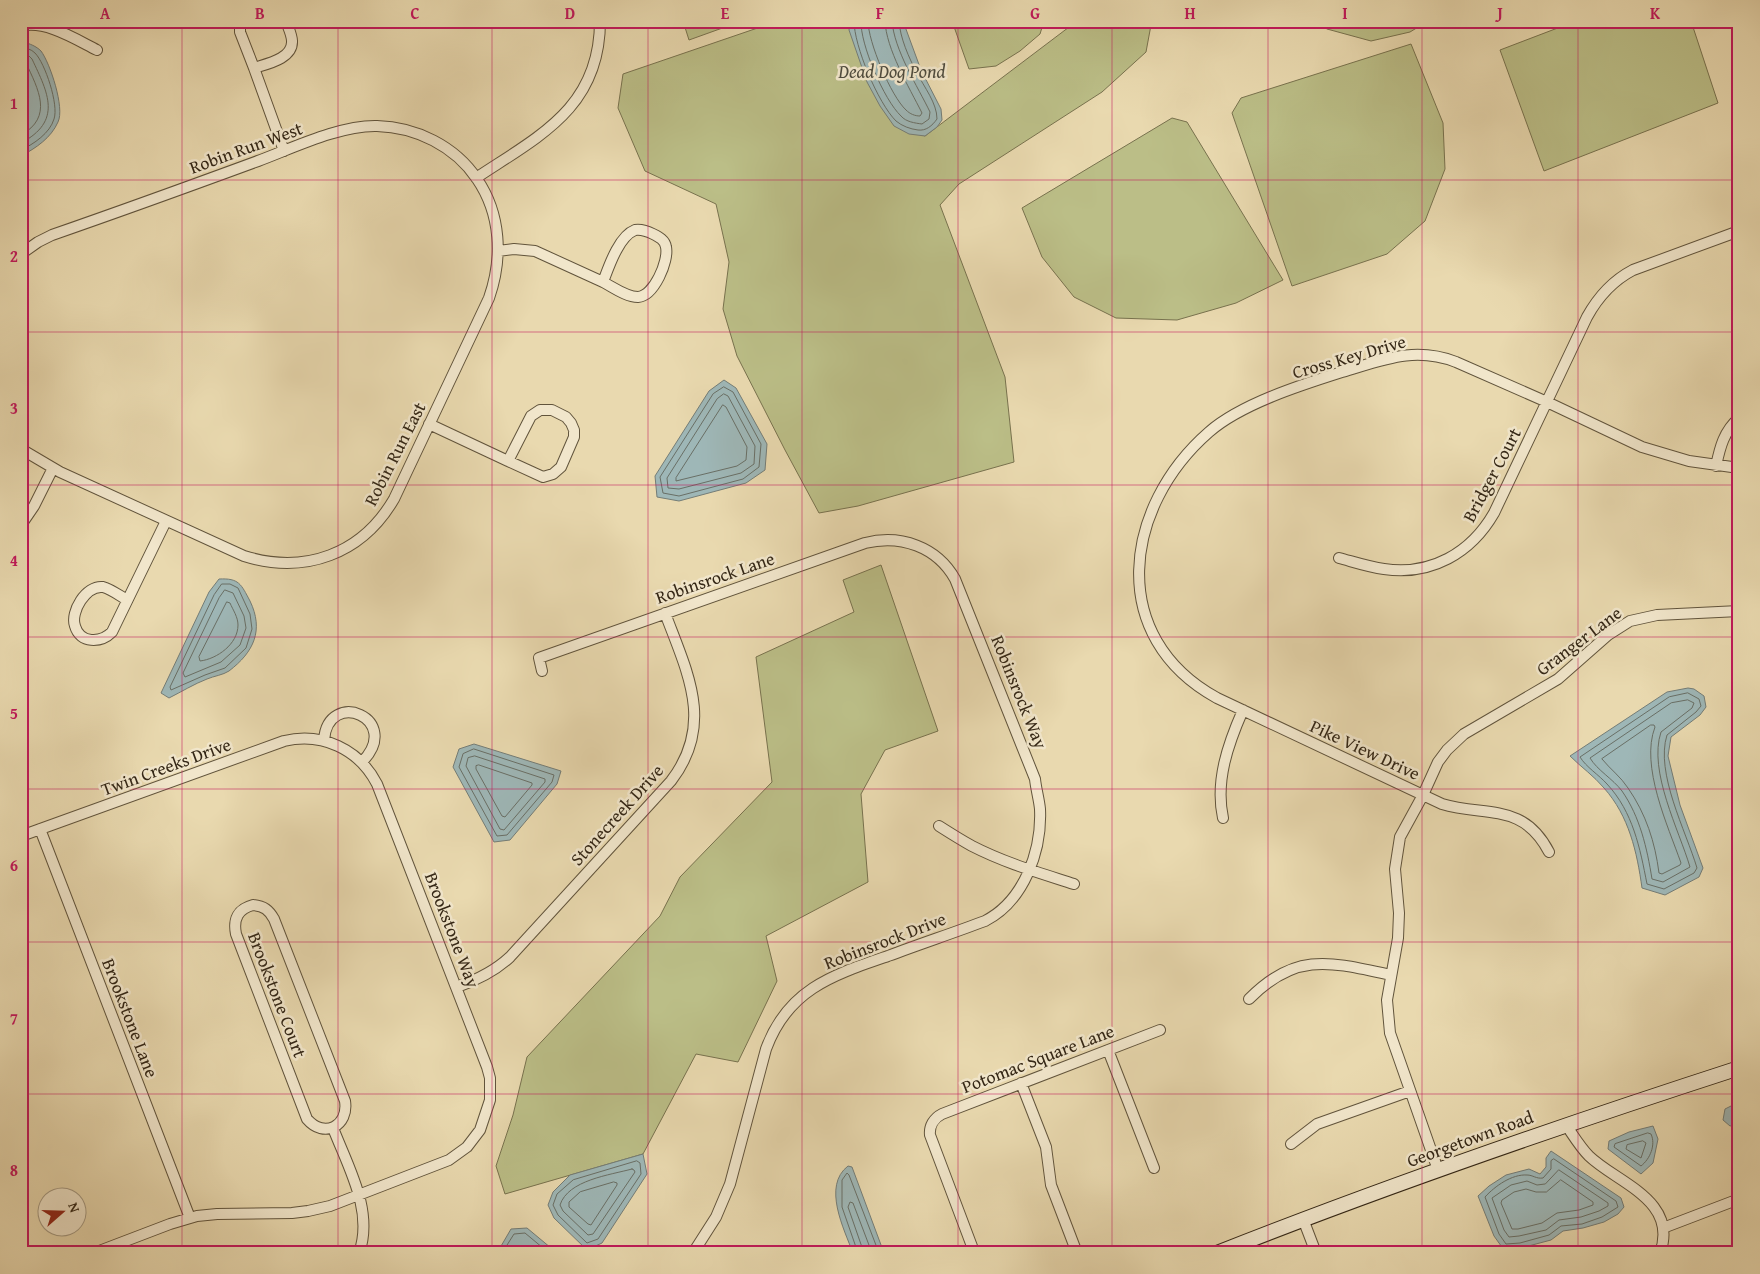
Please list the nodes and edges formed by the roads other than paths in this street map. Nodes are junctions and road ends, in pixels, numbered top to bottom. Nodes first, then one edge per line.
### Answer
1 (240, 21) edge
2 (286, 21) edge
3 (600, 21) edge
4 (21, 26) edge
5 (97, 50) dead end
6 (254, 68) junction
7 (284, 152) junction
8 (476, 178) junction
9 (1739, 231) edge
10 (498, 251) junction
11 (21, 254) edge
12 (603, 282) junction
13 (1547, 402) junction
14 (1739, 418) edge
15 (429, 424) junction
16 (21, 449) edge
17 (508, 461) junction
18 (1716, 466) junction
19 (53, 468) junction
20 (1739, 468) edge
21 (166, 520) junction
22 (21, 525) edge
23 (918, 546) joint
24 (1339, 558) dead end
25 (1139, 573) joint
26 (127, 600) junction
27 (1739, 611) edge
28 (665, 613) junction
29 (542, 671) dead end
30 (1243, 710) junction
31 (324, 740) junction
32 (345, 748) joint
33 (362, 762) junction
34 (1423, 795) junction
35 (1223, 818) dead end
36 (939, 826) dead end
37 (40, 829) junction
38 (21, 836) edge
39 (1549, 852) dead end
40 (1029, 869) junction
41 (1074, 884) dead end
42 (1391, 975) junction
43 (457, 987) junction
44 (1249, 999) dead end
45 (1160, 1030) dead end
46 (1108, 1050) junction
47 (1739, 1068) edge
48 (1021, 1083) junction
49 (1410, 1091) junction
50 (1566, 1124) junction
51 (333, 1128) junction
52 (1291, 1144) dead end
53 (1154, 1168) dead end
54 (1438, 1170) junction
55 (359, 1196) junction
56 (1739, 1199) edge
57 (190, 1218) junction
58 (1303, 1219) junction
59 (1662, 1228) junction
60 (973, 1249) dead end
61 (697, 1251) edge
62 (94, 1253) edge
63 (359, 1253) edge
64 (1077, 1253) edge
65 (1217, 1253) edge
66 (1316, 1253) edge
67 (1660, 1253) edge

1 - 6 street
2 - 6 street
3 - 8 street
4 - 5 street
6 - 7 street
7 - 8 street, Robin Run West
7 - 11 street, Robin Run West
8 - 10 street, Robin Run East
9 - 13 street, Bridger Court
10 - 12 street
10 - 15 street, Robin Run East
12 - 12 street
13 - 18 street, Cross Key Drive
13 - 24 street, Bridger Court
13 - 25 street, Cross Key Drive
14 - 18 street
15 - 17 street
15 - 21 street, Robin Run East
16 - 19 street
17 - 17 street
18 - 20 street, Cross Key Drive
19 - 21 street, Robin Run East
19 - 22 street
21 - 26 street
23 - 28 street, Robinsrock Lane
23 - 40 street, Robinsrock Way
25 - 30 street, Pike View Drive
26 - 26 street
27 - 34 street, Granger Lane
28 - 29 street, Robinsrock Lane
28 - 43 street, Stonecreek Drive
30 - 34 street, Pike View Drive
30 - 35 street
31 - 32 street, Twin Creeks Drive
31 - 33 street
31 - 37 street, Twin Creeks Drive
32 - 33 street, Brookstone Way
33 - 43 street, Brookstone Way
34 - 39 street
34 - 42 street, Pike View Drive
36 - 40 street
37 - 38 street, Twin Creeks Drive
37 - 57 street, Brookstone Lane
40 - 41 street
40 - 61 street, Robinsrock Drive
42 - 44 street
42 - 49 street, Pike View Drive
43 - 55 street, Brookstone Way
45 - 46 street, Potomac Square Lane
46 - 48 street, Potomac Square Lane
46 - 53 street
47 - 50 main road, Georgetown Road
48 - 60 street, Potomac Square Lane
48 - 64 street
49 - 52 street
49 - 54 street, Pike View Drive
50 - 54 main road, Georgetown Road
50 - 59 street
51 - 51 street, Brookstone Court
51 - 55 street
54 - 58 main road, Georgetown Road
55 - 57 street, Brookstone Way
55 - 63 street
56 - 59 street
57 - 62 street, Brookstone Way
58 - 65 main road, Georgetown Road
58 - 66 street
59 - 67 street

